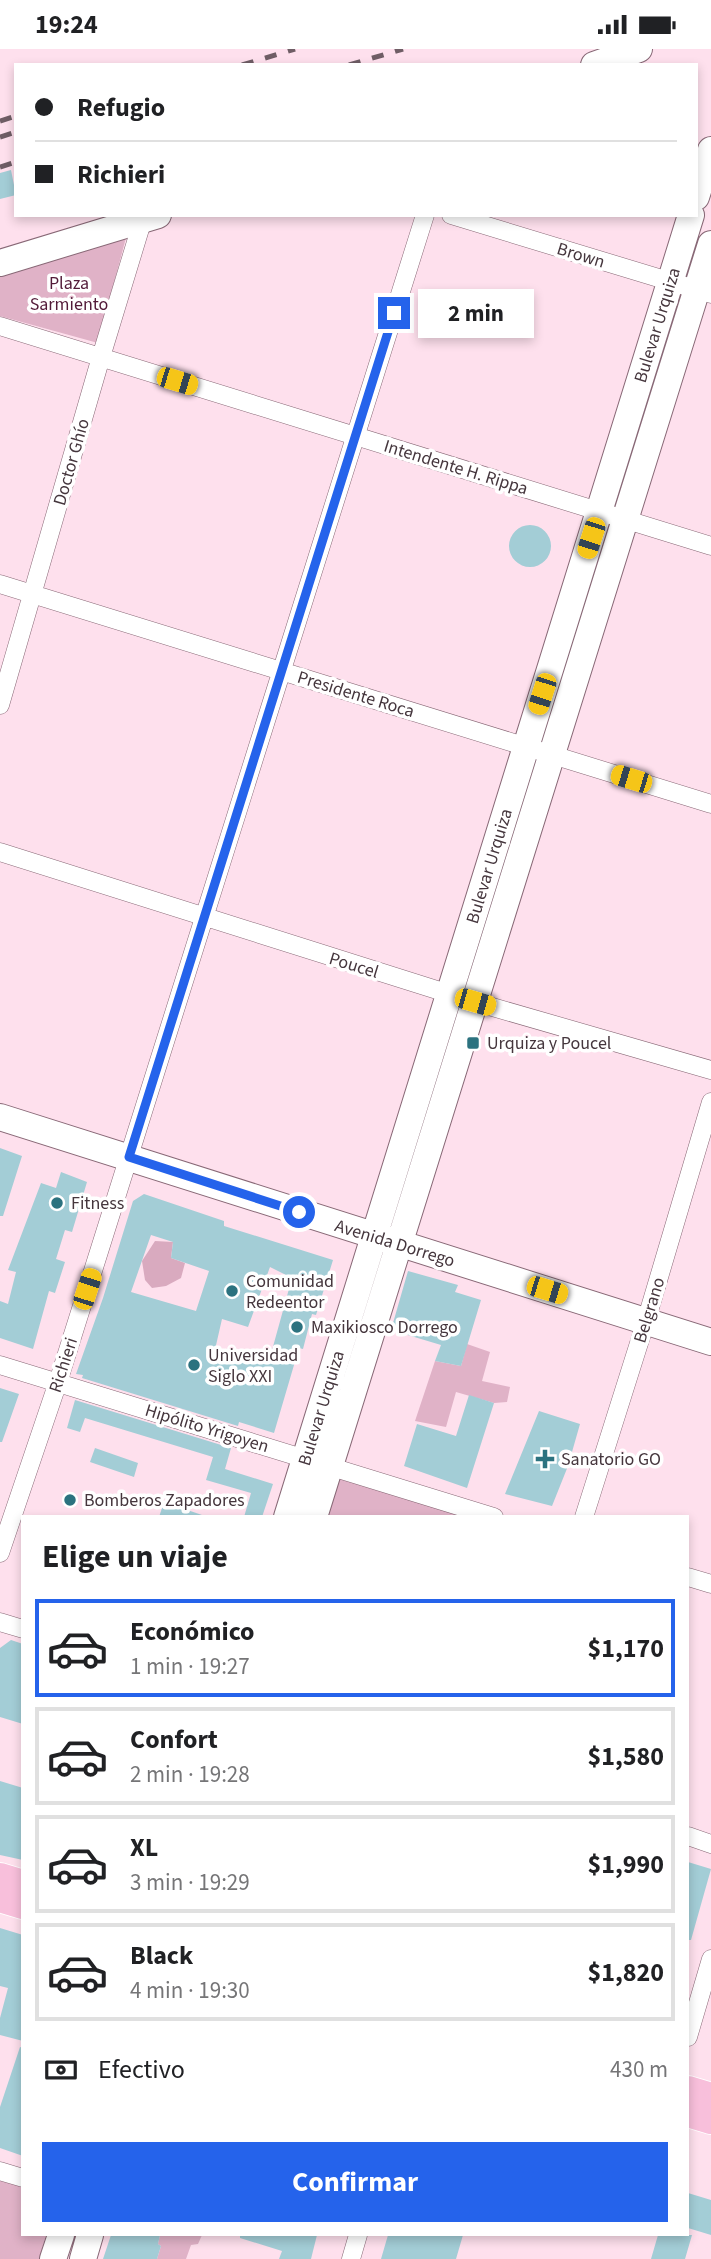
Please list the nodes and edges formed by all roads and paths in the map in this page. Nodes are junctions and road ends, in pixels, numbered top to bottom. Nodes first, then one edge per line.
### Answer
1 (639, 49) edge
2 (600, 63) edge
3 (711, 150) edge
4 (698, 191) edge
5 (150, 217) edge
6 (424, 217) edge
7 (459, 217) edge
8 (690, 217) edge
9 (711, 244) edge
10 (0, 263) edge
11 (670, 282) junction
12 (704, 292) edge
13 (0, 326) edge
14 (101, 357) junction
15 (356, 436) junction
16 (599, 512) junction
17 (625, 519) junction
18 (711, 546) edge
19 (0, 584) edge
20 (33, 594) junction
21 (282, 671) junction
22 (0, 705) edge
23 (526, 747) junction
24 (552, 755) junction
25 (711, 804) edge
26 (0, 852) edge
27 (204, 918) junction
28 (449, 994) junction
29 (475, 1002) junction
30 (711, 1070) edge
31 (711, 1102) edge
32 (0, 1118) edge
33 (129, 1157) junction
34 (387, 1240) junction
35 (646, 1321) junction
36 (711, 1342) edge
37 (0, 1364) edge
38 (58, 1382) junction
39 (318, 1463) junction
40 (288, 1515) edge
41 (314, 1515) edge
42 (487, 1515) edge
43 (585, 1515) edge
44 (0, 1552) edge
45 (689, 1577) edge
46 (711, 1584) edge
47 (0, 1622) edge
48 (21, 1628) edge
49 (689, 1836) edge
50 (711, 1844) edge
51 (0, 1877) edge
52 (21, 1883) edge
53 (0, 1898) edge
54 (21, 1904) edge
55 (711, 1959) edge
56 (689, 2034) edge
57 (689, 2090) edge
58 (711, 2097) edge
59 (689, 2113) edge
60 (711, 2120) edge
61 (0, 2171) edge
62 (21, 2177) edge
63 (61, 2236) edge
64 (90, 2236) edge
65 (358, 2236) edge
66 (54, 2259) edge
67 (83, 2259) edge
68 (351, 2259) edge

1 - 2 main road
3 - 4 main road
5 - 10 main road
5 - 14 street, Doctor Ghío
6 - 15 street, Richieri
7 - 11 street, Brown
8 - 11 main road, Bulevar Urquiza
9 - 12 main road, Bulevar Urquiza
11 - 12 street, Brown
11 - 16 main road, Bulevar Urquiza
12 - 17 main road, Bulevar Urquiza
13 - 14 street, Intendente H. Rippa
14 - 15 street, Intendente H. Rippa
14 - 20 street, Doctor Ghío
15 - 16 street, Intendente H. Rippa
15 - 21 street, Richieri
16 - 17 street, Intendente H. Rippa
16 - 23 main road, Bulevar Urquiza
17 - 18 street, Intendente H. Rippa
17 - 24 main road, Bulevar Urquiza
19 - 20 street, Presidente Roca
20 - 21 street, Presidente Roca
20 - 22 street, Doctor Ghío
21 - 23 street, Presidente Roca
21 - 27 street, Richieri
23 - 24 street, Presidente Roca
23 - 28 main road, Bulevar Urquiza
24 - 25 street, Presidente Roca
24 - 29 main road, Bulevar Urquiza
26 - 27 street, Poucel
27 - 28 street, Poucel
27 - 33 street, Richieri
28 - 29 street, Poucel
28 - 34 main road, Bulevar Urquiza
29 - 30 street, Poucel
29 - 34 main road, Bulevar Urquiza
31 - 35 street, Belgrano
32 - 33 main road, Avenida Dorrego
33 - 34 main road, Avenida Dorrego
33 - 38 street, Richieri
34 - 35 main road, Avenida Dorrego
34 - 39 main road, Bulevar Urquiza
35 - 36 main road, Avenida Dorrego
35 - 43 street, Belgrano
37 - 38 street, Hipólito Yrigoyen
38 - 39 street, Hipólito Yrigoyen
38 - 44 street, Richieri
39 - 40 main road, Bulevar Urquiza
39 - 41 main road, Bulevar Urquiza
39 - 42 street, Hipólito Yrigoyen
45 - 46 street
47 - 48 street
49 - 50 street
51 - 52 main road
53 - 54 main road
55 - 56 street
57 - 58 main road
59 - 60 main road
61 - 62 street
63 - 66 main road
64 - 67 main road
65 - 68 street

